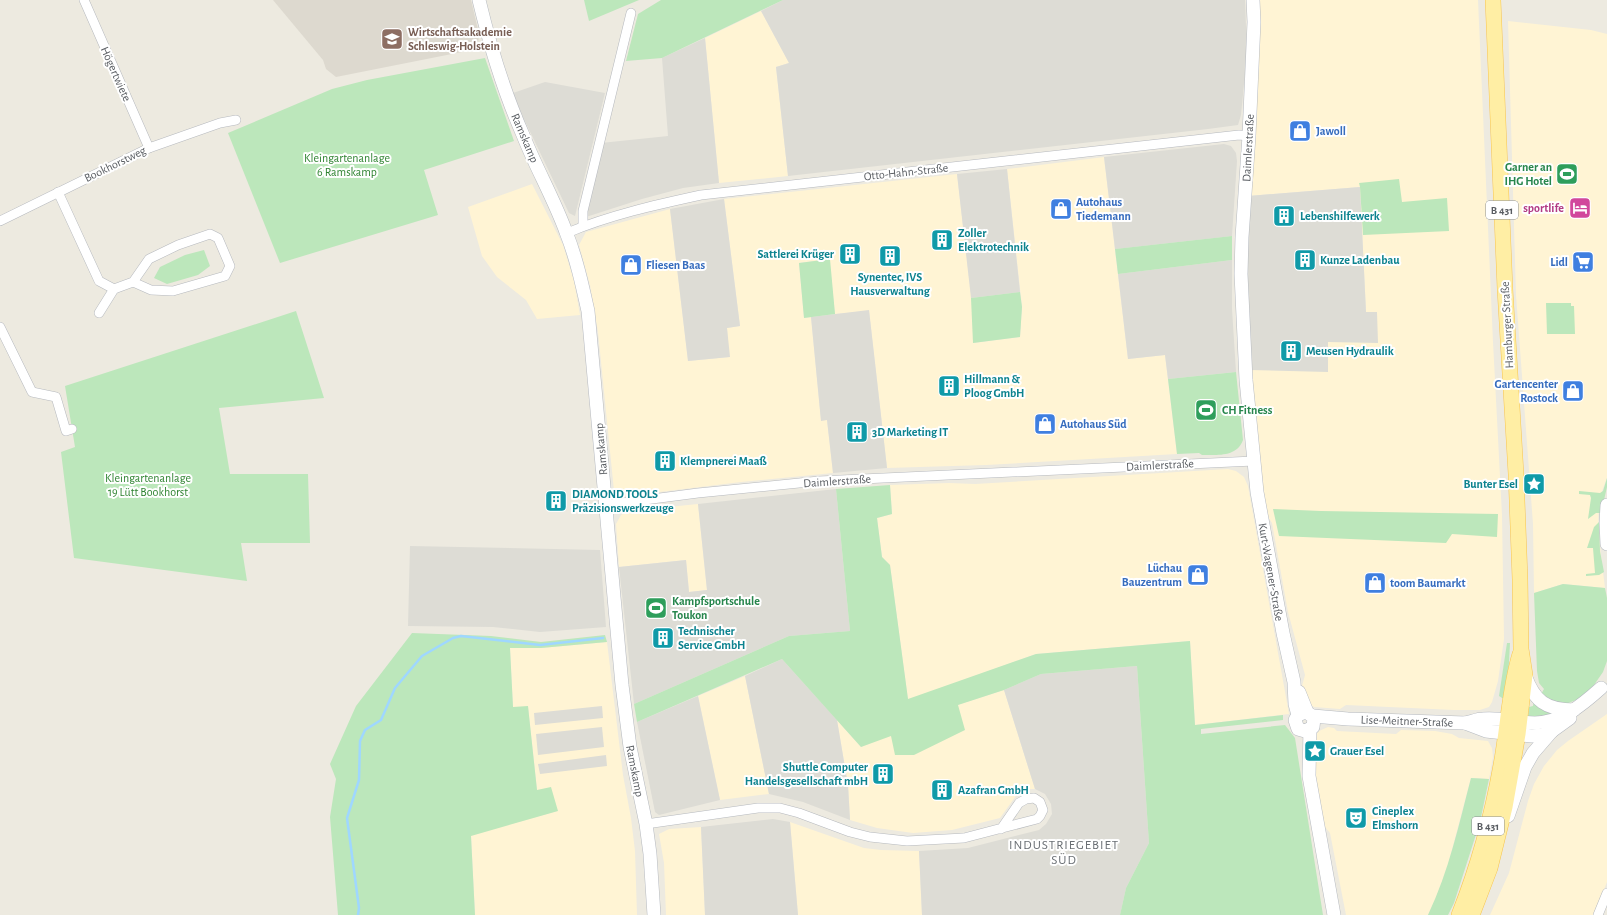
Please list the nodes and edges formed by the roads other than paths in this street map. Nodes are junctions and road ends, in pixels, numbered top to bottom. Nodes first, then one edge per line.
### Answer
1 (84, 0) edge
2 (479, 0) edge
3 (1253, 0) edge
4 (1493, 0) edge
5 (631, 13) dead end
6 (236, 120) dead end
7 (1249, 136) junction
8 (149, 148) junction
9 (58, 192) junction
10 (0, 221) edge
11 (583, 226) junction
12 (567, 233) junction
13 (133, 282) junction
14 (114, 289) junction
15 (99, 312) dead end
16 (0, 327) edge
17 (72, 429) dead end
18 (1254, 461) junction
19 (606, 505) junction
20 (1607, 505) edge
21 (1607, 544) edge
22 (1521, 649) junction
23 (1525, 675) junction
24 (1604, 683) edge
25 (1574, 710) junction
26 (1307, 721) junction
27 (1513, 728) junction
28 (1552, 731) junction
29 (646, 824) junction
30 (1001, 829) dead end
31 (1496, 845) junction
32 (1607, 894) edge
33 (654, 915) edge
34 (1334, 915) edge
35 (1459, 915) edge
36 (1472, 915) edge
37 (1598, 915) edge

1 - 8 street, Högertwiete
2 - 12 street, Ramskamp
3 - 7 street, Daimlerstraße
4 - 22 main road, Hamburger Straße / B 431
5 - 11 street
6 - 8 street, Bookhorstweg
7 - 11 street, Otto-Hahn-Straße
7 - 18 street, Daimlerstraße
8 - 9 street, Bookhorstweg
9 - 10 street, Bookhorstweg
9 - 14 street
11 - 12 street, Otto-Hahn-Straße
12 - 19 street, Ramskamp
13 - 13 street
13 - 14 street
14 - 15 street
16 - 17 street
18 - 19 street, Daimlerstraße
18 - 26 street, Kurt-Wagener-Straße
19 - 29 street, Ramskamp
20 - 21 street
22 - 23 main road, Hamburger Straße / B 431
22 - 27 main road, Hamburger Straße / B 431
23 - 25 street
23 - 27 main road, Hamburger Straße / B 431
24 - 25 street
24 - 28 street
25 - 27 street
26 - 27 street, Lise-Meitner-Straße
26 - 34 street, Kurt-Wagener-Straße
27 - 28 street
27 - 31 main road, B 431
27 - 35 main road, B 431
28 - 31 street
29 - 30 street
29 - 33 street, Ramskamp
31 - 36 main road, B 431
32 - 37 street

